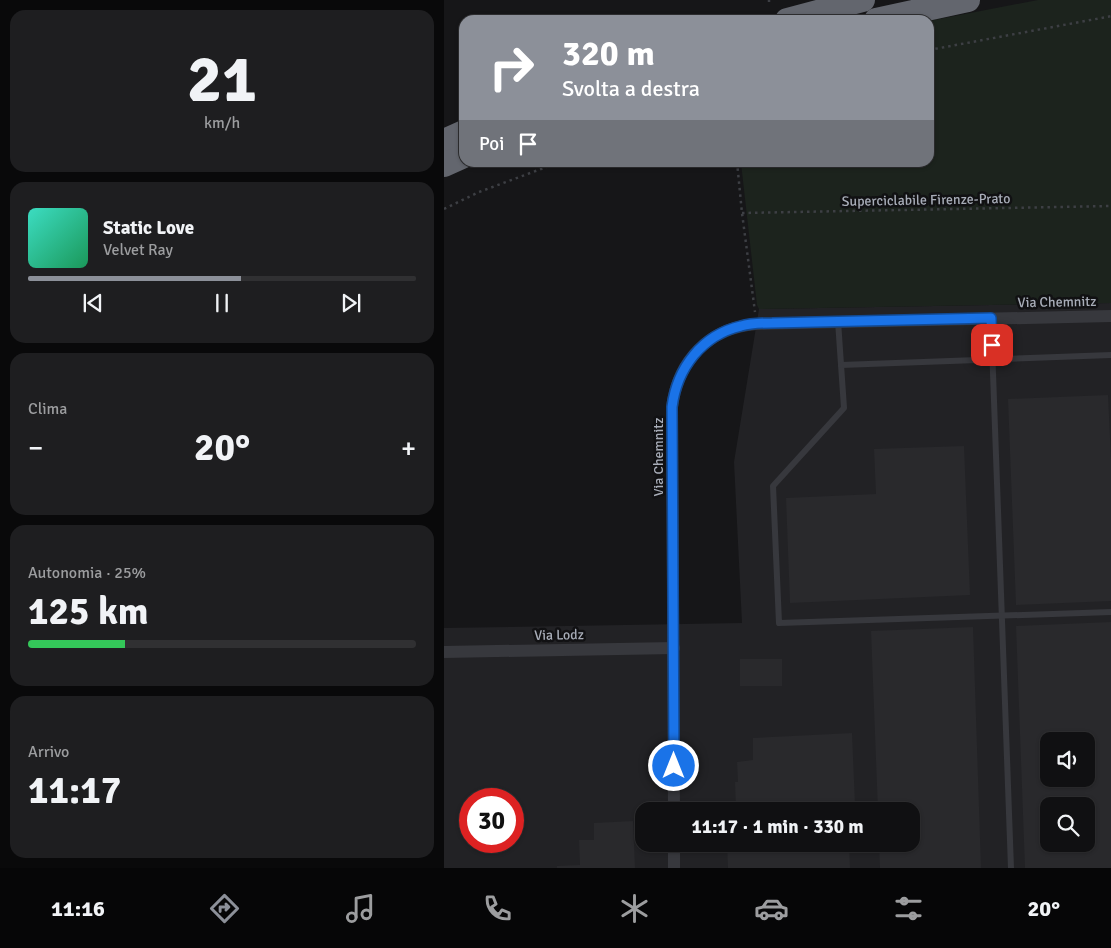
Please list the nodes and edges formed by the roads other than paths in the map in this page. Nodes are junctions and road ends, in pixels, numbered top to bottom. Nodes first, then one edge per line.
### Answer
1 (863, 0) edge
2 (968, 0) edge
3 (806, 15) edge
4 (899, 15) edge
5 (459, 134) edge
6 (444, 141) edge
7 (459, 158) edge
8 (444, 165) edge
9 (1111, 316) edge
10 (991, 318) junction
11 (838, 321) junction
12 (1111, 355) edge
13 (993, 358) junction
14 (841, 365) junction
15 (1111, 612) edge
16 (1002, 616) junction
17 (674, 648) junction
18 (444, 652) edge
19 (674, 802) edge
20 (674, 852) edge
21 (674, 868) edge
22 (1011, 868) edge

1 - 3 highway
2 - 4 highway
5 - 6 highway
7 - 8 highway
9 - 10 street, Via Chemnitz
10 - 11 street, Via Chemnitz
10 - 13 lane
11 - 14 lane
11 - 17 street, Via Chemnitz
12 - 13 lane
13 - 14 lane
13 - 16 lane
14 - 16 lane
15 - 16 lane
16 - 22 lane
17 - 18 street, Via Lodz
17 - 19 street, Via Chemnitz
20 - 21 street

